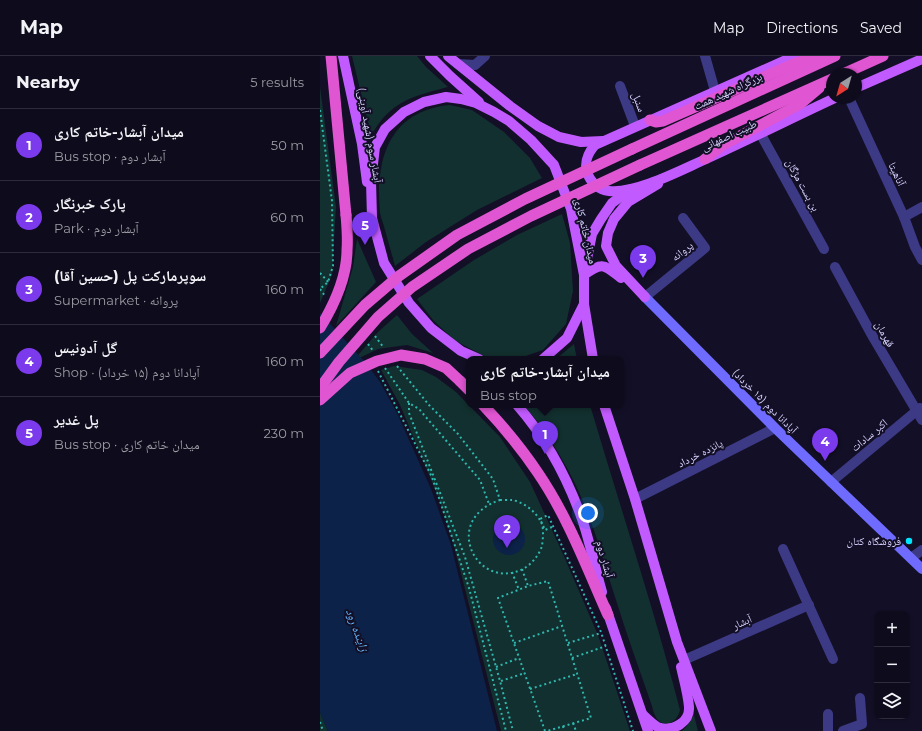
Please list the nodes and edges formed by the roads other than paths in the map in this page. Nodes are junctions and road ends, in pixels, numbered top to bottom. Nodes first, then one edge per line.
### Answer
1 (331, 56) edge
2 (343, 56) edge
3 (430, 56) edge
4 (448, 56) edge
5 (486, 56) edge
6 (705, 56) edge
7 (795, 56) edge
8 (883, 56) edge
9 (830, 58) edge
10 (922, 59) edge
11 (458, 64) junction
12 (856, 68) edge
13 (826, 81) edge
14 (826, 82) edge
15 (862, 85) edge
16 (620, 86) dead end
17 (715, 91) junction
18 (826, 102) edge
19 (852, 104) edge
20 (485, 108) junction
21 (650, 120) junction
22 (635, 126) junction
23 (760, 133) junction
24 (603, 141) junction
25 (705, 159) junction
26 (674, 174) junction
27 (631, 189) junction
28 (922, 207) edge
29 (904, 217) junction
30 (372, 218) junction
31 (683, 218) dead end
32 (824, 249) dead end
33 (922, 260) edge
34 (835, 266) dead end
35 (584, 275) junction
36 (645, 297) junction
37 (584, 304) junction
38 (320, 328) edge
39 (461, 351) junction
40 (320, 353) edge
41 (467, 356) edge
42 (472, 356) edge
43 (547, 356) edge
44 (593, 356) edge
45 (466, 387) edge
46 (320, 388) edge
47 (320, 400) edge
48 (486, 408) edge
49 (519, 408) edge
50 (605, 408) edge
51 (919, 409) edge
52 (922, 420) edge
53 (775, 428) junction
54 (831, 482) junction
55 (635, 499) junction
56 (783, 549) dead end
57 (922, 550) edge
58 (911, 558) junction
59 (922, 569) edge
60 (809, 606) junction
61 (608, 615) junction
62 (677, 642) junction
63 (833, 659) dead end
64 (684, 660) junction
65 (860, 698) dead end
66 (641, 713) junction
67 (828, 714) dead end
68 (648, 731) edge
69 (711, 731) edge
70 (828, 731) edge
71 (843, 731) edge

1 - 38 highway, bridge
2 - 30 main road, آبشار سوم (شهید آوینی)
3 - 20 main road
4 - 11 main road
5 - 11 street
6 - 17 street
7 - 17 main road
8 - 12 highway
9 - 21 highway
9 - 40 highway, بزرگراه شهید همت, bridge
10 - 15 main road
11 - 24 main road
13 - 46 highway, bridge
14 - 25 highway
16 - 22 street, سنبل
17 - 21 main road
18 - 23 main road, طبیب اصفهانی
19 - 29 street, آناهیتا
20 - 30 main road, میدان خاتم کاری
20 - 35 main road, میدان خاتم کاری
21 - 22 main road
22 - 24 main road
23 - 25 main road, طبیب اصفهانی
23 - 32 street, بن بست مژگان
24 - 27 main road
25 - 26 main road, طبیب اصفهانی
26 - 27 main road, طبیب اصفهانی
26 - 36 main road
27 - 35 main road
28 - 29 street
29 - 33 street, آناهیتا
30 - 39 main road, میدان خاتم کاری
31 - 36 street, پروانه
34 - 51 street, قهرمان
35 - 36 main road
35 - 37 main road, میدان خاتم کاری
36 - 53 main road, آپادانا دوم (۱۵ خرداد)
37 - 43 main road, میدان خاتم کاری
37 - 44 main road
39 - 41 main road
39 - 42 main road, میدان خاتم کاری
45 - 47 highway, bridge
48 - 61 highway
49 - 61 main road, آبشار دوم
50 - 55 main road
51 - 52 street, قهرمان
51 - 54 street, اکبر سادات
53 - 54 main road, آپادانا دوم (۱۵ خرداد)
53 - 55 street, پانزده خرداد
54 - 58 main road, آپادانا دوم (۱۵ خرداد)
55 - 62 main road
56 - 60 street
57 - 58 street
58 - 59 main road, آپادانا دوم (۱۵ خرداد)
60 - 63 street
60 - 64 street, آبشار
61 - 66 main road, آبشار دوم
62 - 64 main road
62 - 66 main road
64 - 69 main road
65 - 71 street
66 - 68 main road, آبشار دوم
67 - 70 street

